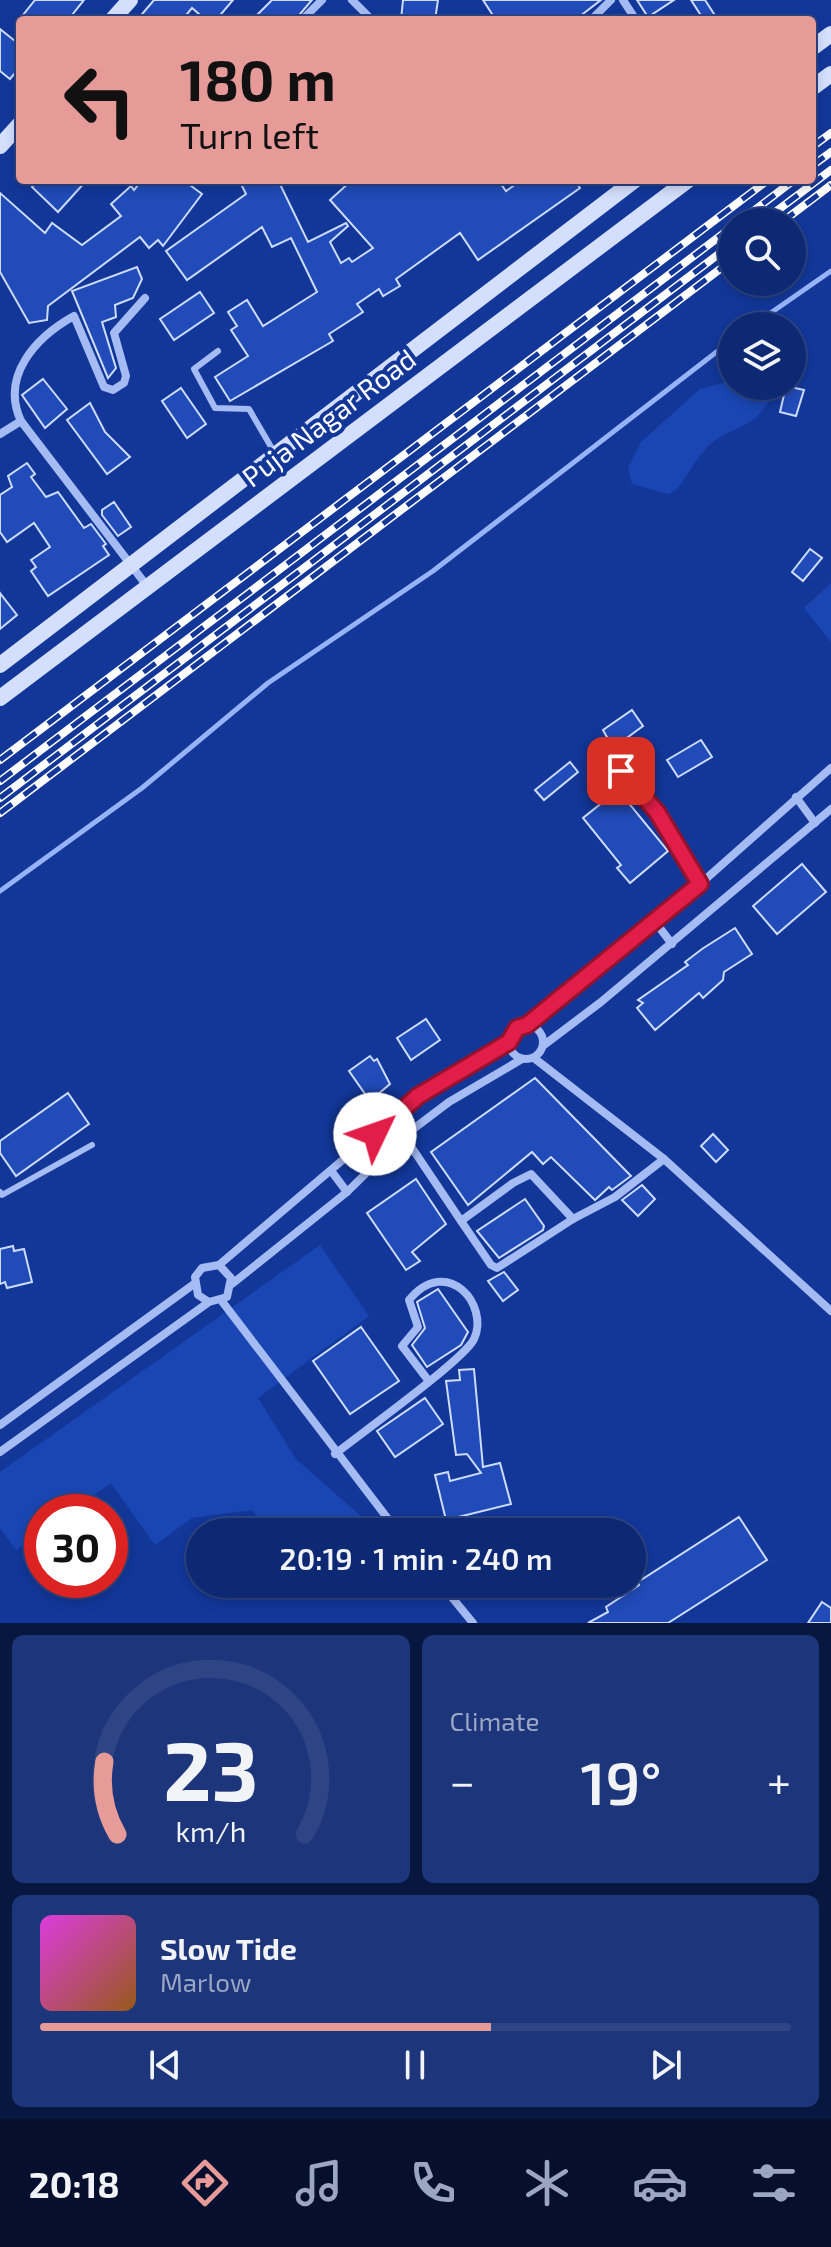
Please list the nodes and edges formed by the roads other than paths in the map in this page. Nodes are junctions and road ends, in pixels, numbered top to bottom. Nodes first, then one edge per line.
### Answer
1 (130, 0) edge
2 (322, 0) edge
3 (352, 0) edge
4 (611, 0) edge
5 (116, 16) edge
6 (306, 16) edge
7 (368, 16) edge
8 (595, 16) edge
9 (16, 128) edge
10 (0, 146) edge
11 (630, 184) edge
12 (683, 184) edge
13 (145, 298) dead end
14 (218, 351) dead end
15 (21, 421) junction
16 (0, 434) edge
17 (276, 455) junction
18 (131, 565) junction
19 (148, 587) junction
20 (0, 665) edge
21 (0, 698) edge
22 (608, 751) dead end
23 (831, 768) edge
24 (796, 797) junction
25 (831, 809) edge
26 (815, 823) junction
27 (700, 884) junction
28 (656, 923) junction
29 (672, 944) junction
30 (527, 1025) junction
31 (509, 1042) junction
32 (544, 1045) junction
33 (534, 1058) junction
34 (522, 1059) junction
35 (404, 1136) junction
36 (92, 1145) dead end
37 (664, 1159) junction
38 (332, 1172) junction
39 (0, 1192) edge
40 (347, 1192) junction
41 (573, 1219) junction
42 (461, 1221) junction
43 (219, 1265) junction
44 (194, 1284) junction
45 (232, 1284) junction
46 (221, 1300) junction
47 (209, 1302) junction
48 (831, 1311) edge
49 (428, 1380) junction
50 (0, 1425) edge
51 (0, 1452) edge
52 (335, 1454) junction
53 (387, 1518) edge
54 (452, 1598) edge
55 (473, 1623) edge

1 - 5 street
2 - 6 street
3 - 7 street
4 - 8 street
9 - 10 street
11 - 17 street, Puja Nagar Road
12 - 19 street, Puja Nagar Road
13 - 15 street
14 - 17 lane
15 - 16 street
15 - 18 street
17 - 18 street, Puja Nagar Road
18 - 19 street
18 - 20 street, Puja Nagar Road
19 - 21 street, Puja Nagar Road
22 - 27 lane
23 - 24 street
24 - 26 street
24 - 27 street
25 - 26 street
26 - 29 street
27 - 28 street
28 - 29 street
28 - 30 street
29 - 32 street
30 - 31 street
30 - 32 street
31 - 34 street
31 - 38 street
32 - 33 street
33 - 34 street
33 - 37 street
34 - 35 street
35 - 40 street
35 - 42 street
36 - 39 lane
37 - 41 street
37 - 48 street
38 - 40 street
38 - 43 street
40 - 45 street
41 - 42 street
41 - 42 street
43 - 44 street
43 - 45 street
44 - 47 street
44 - 50 street
45 - 46 street
46 - 47 street
46 - 52 street
47 - 51 street
49 - 49 street
49 - 52 street
52 - 53 street
54 - 55 street

